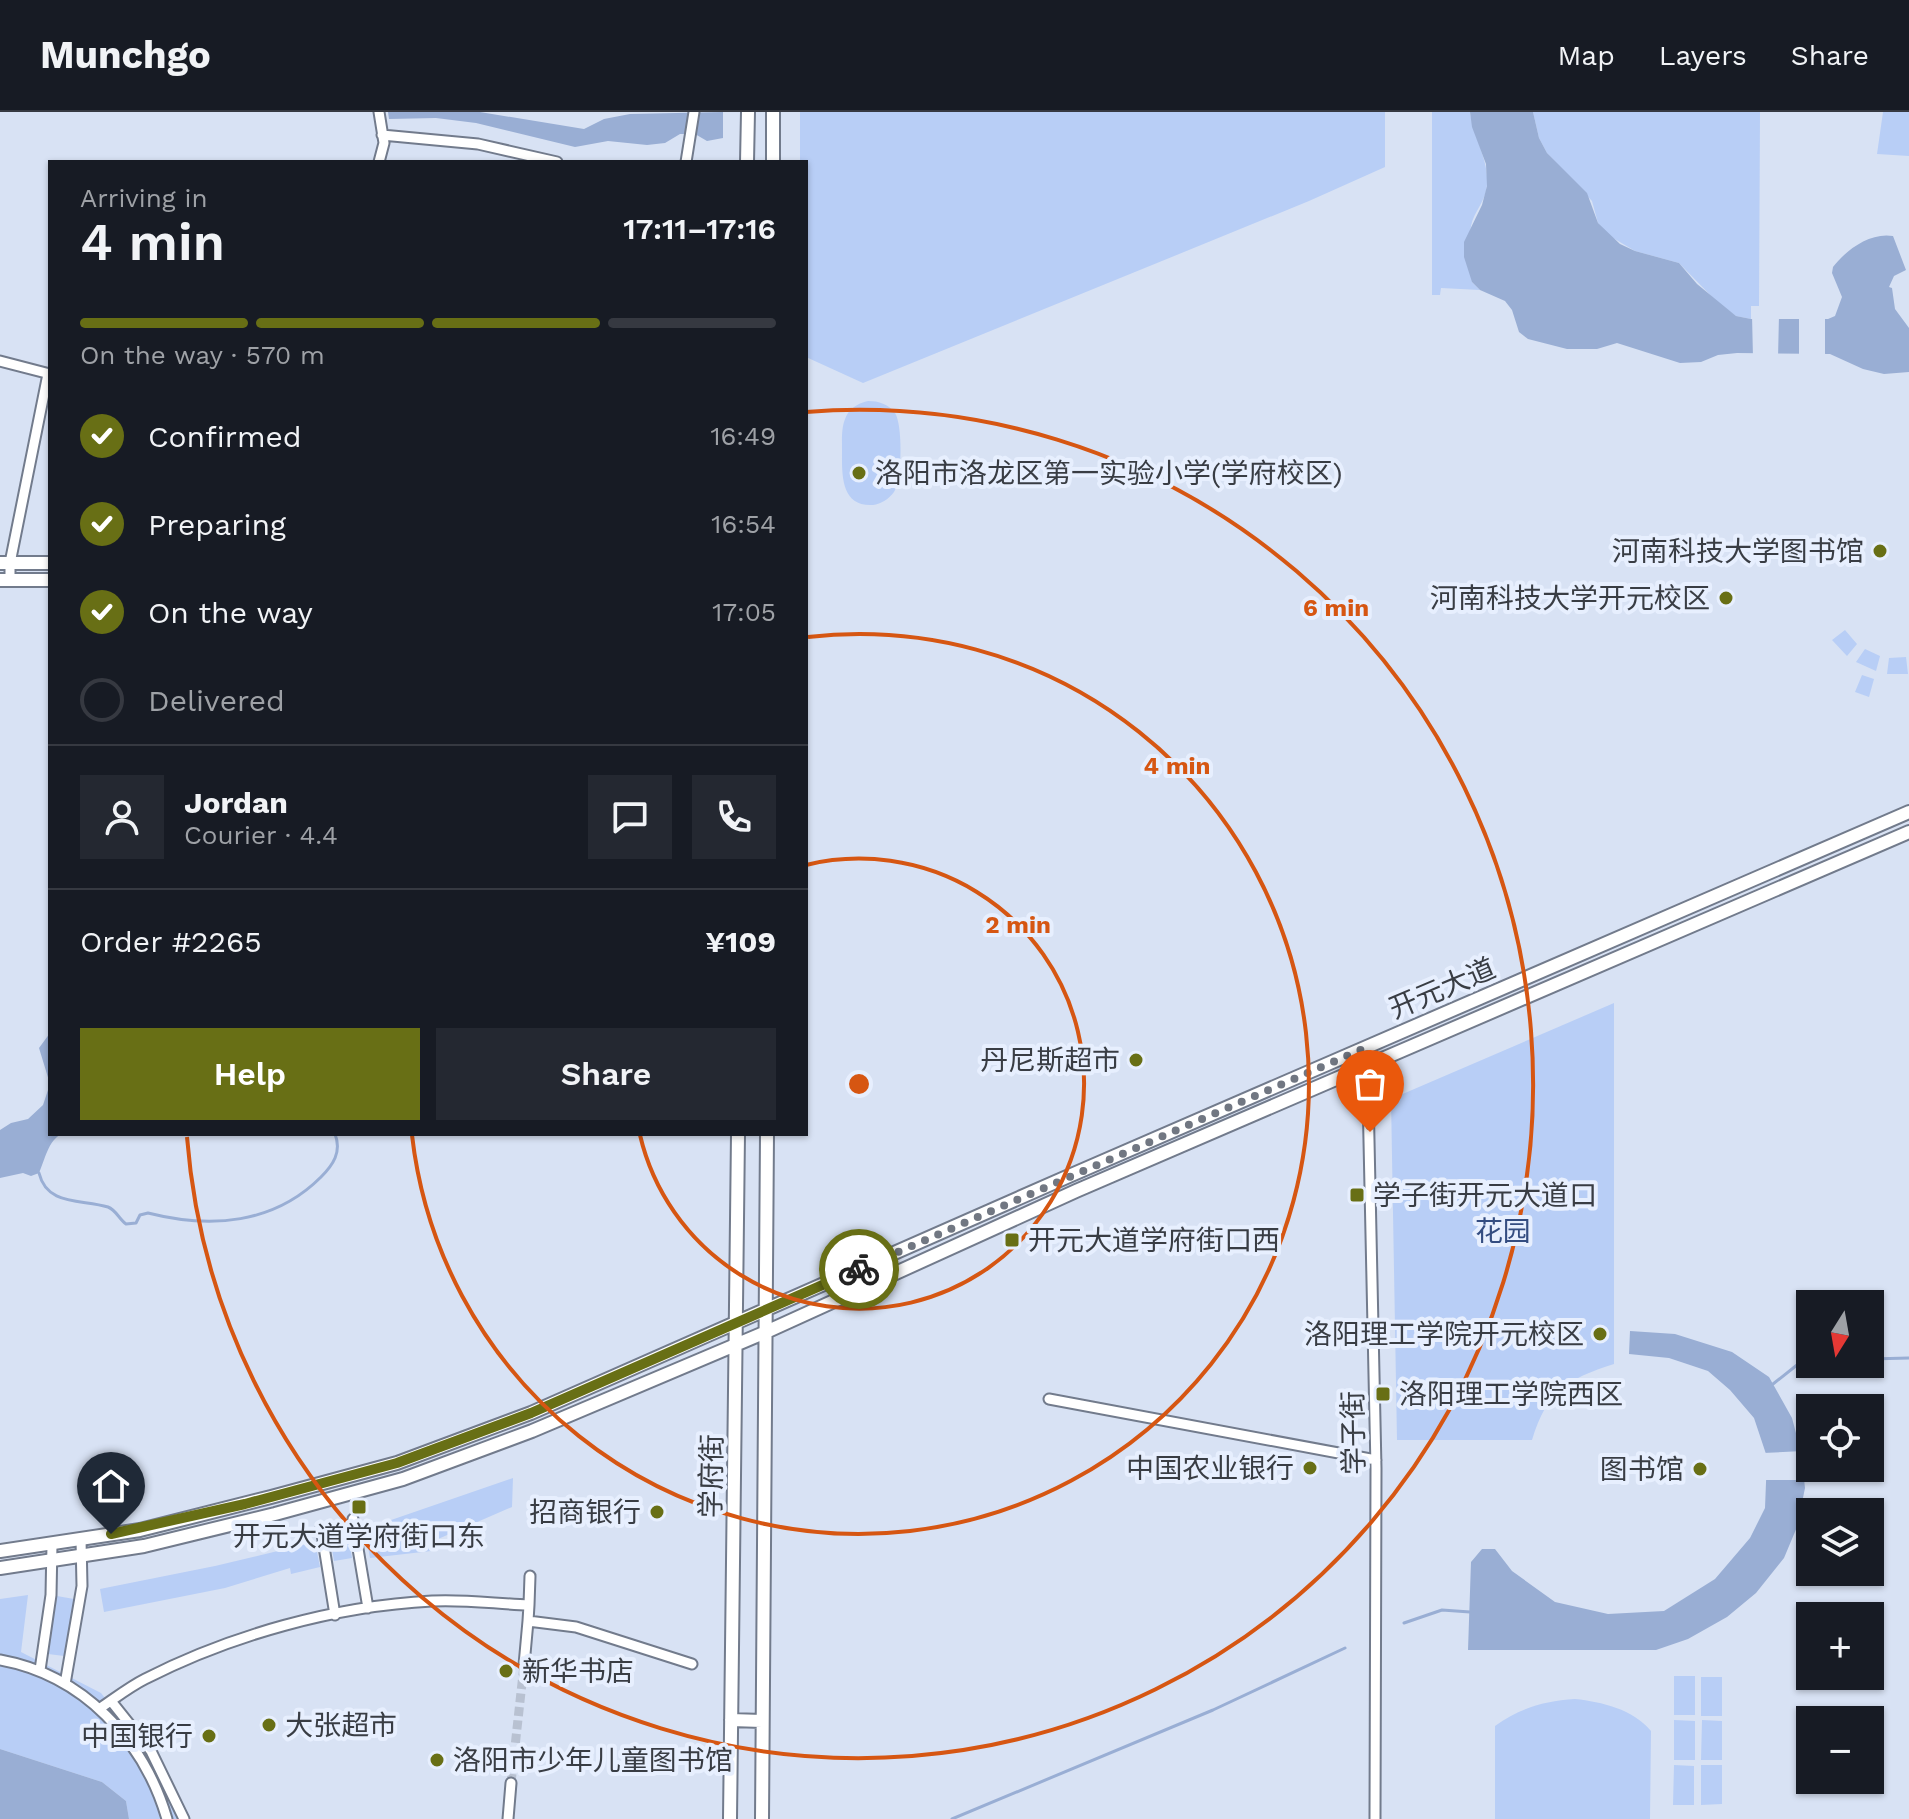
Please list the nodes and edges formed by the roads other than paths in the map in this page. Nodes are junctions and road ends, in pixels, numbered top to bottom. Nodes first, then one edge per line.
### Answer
1 (379, 112) edge
2 (694, 112) edge
3 (748, 112) edge
4 (773, 112) edge
5 (382, 135) junction
6 (380, 160) edge
7 (548, 160) edge
8 (686, 160) edge
9 (747, 160) edge
10 (773, 160) edge
11 (0, 361) edge
12 (48, 374) edge
13 (48, 378) edge
14 (5, 563) edge
15 (48, 563) edge
16 (5, 580) edge
17 (48, 580) edge
18 (1909, 812) edge
19 (1909, 832) edge
20 (1365, 1048) junction
21 (1367, 1066) junction
22 (738, 1136) edge
23 (767, 1136) edge
24 (766, 1310) junction
25 (737, 1323) junction
26 (766, 1332) junction
27 (737, 1343) junction
28 (1049, 1399) dead end
29 (1374, 1461) junction
30 (353, 1519) dead end
31 (321, 1528) dead end
32 (81, 1539) junction
33 (52, 1544) junction
34 (0, 1551) edge
35 (82, 1556) junction
36 (52, 1561) junction
37 (0, 1568) edge
38 (530, 1576) dead end
39 (529, 1605) junction
40 (368, 1608) junction
41 (335, 1615) junction
42 (528, 1621) junction
43 (0, 1660) edge
44 (692, 1664) dead end
45 (524, 1665) tunnel mouth
46 (40, 1670) junction
47 (65, 1684) junction
48 (111, 1701) junction
49 (99, 1709) junction
50 (731, 1720) junction
51 (762, 1721) junction
52 (511, 1783) tunnel mouth
53 (167, 1819) edge
54 (184, 1819) edge
55 (508, 1819) edge
56 (730, 1819) edge
57 (762, 1819) edge
58 (1372, 1819) edge

1 - 5 street
2 - 8 street
3 - 9 main road
4 - 10 main road
5 - 6 street
5 - 7 street
11 - 12 street
13 - 14 street
14 - 15 main road
14 - 16 street
16 - 17 main road
18 - 20 main road, 开元大道
19 - 21 main road, 开元大道
20 - 21 street, 学子街
20 - 24 main road, 开元大道
21 - 26 main road, 开元大道
21 - 29 street, 学子街
22 - 25 main road, 学府街
23 - 24 main road, 学府街
24 - 25 main road, 开元大道
24 - 26 main road, 学府街
25 - 27 main road, 学府街
25 - 32 main road, 开元大道
26 - 27 main road, 开元大道
26 - 51 main road, 学府街
27 - 35 main road, 开元大道
27 - 50 main road, 学府街
28 - 29 street
29 - 58 street, 学子街
30 - 40 street
31 - 41 street
32 - 33 main road, 开元大道
32 - 35 street
33 - 34 main road, 开元大道
33 - 36 street
35 - 36 main road, 开元大道
35 - 47 street
36 - 37 main road, 开元大道
36 - 46 street
38 - 39 street
39 - 40 street
39 - 42 street
40 - 41 street
41 - 48 street
42 - 44 street
42 - 45 street
43 - 46 street
46 - 47 street
47 - 49 street
48 - 49 street
48 - 54 street
49 - 53 street
50 - 51 main road
50 - 56 main road, 学府街
51 - 57 main road, 学府街
52 - 55 street

